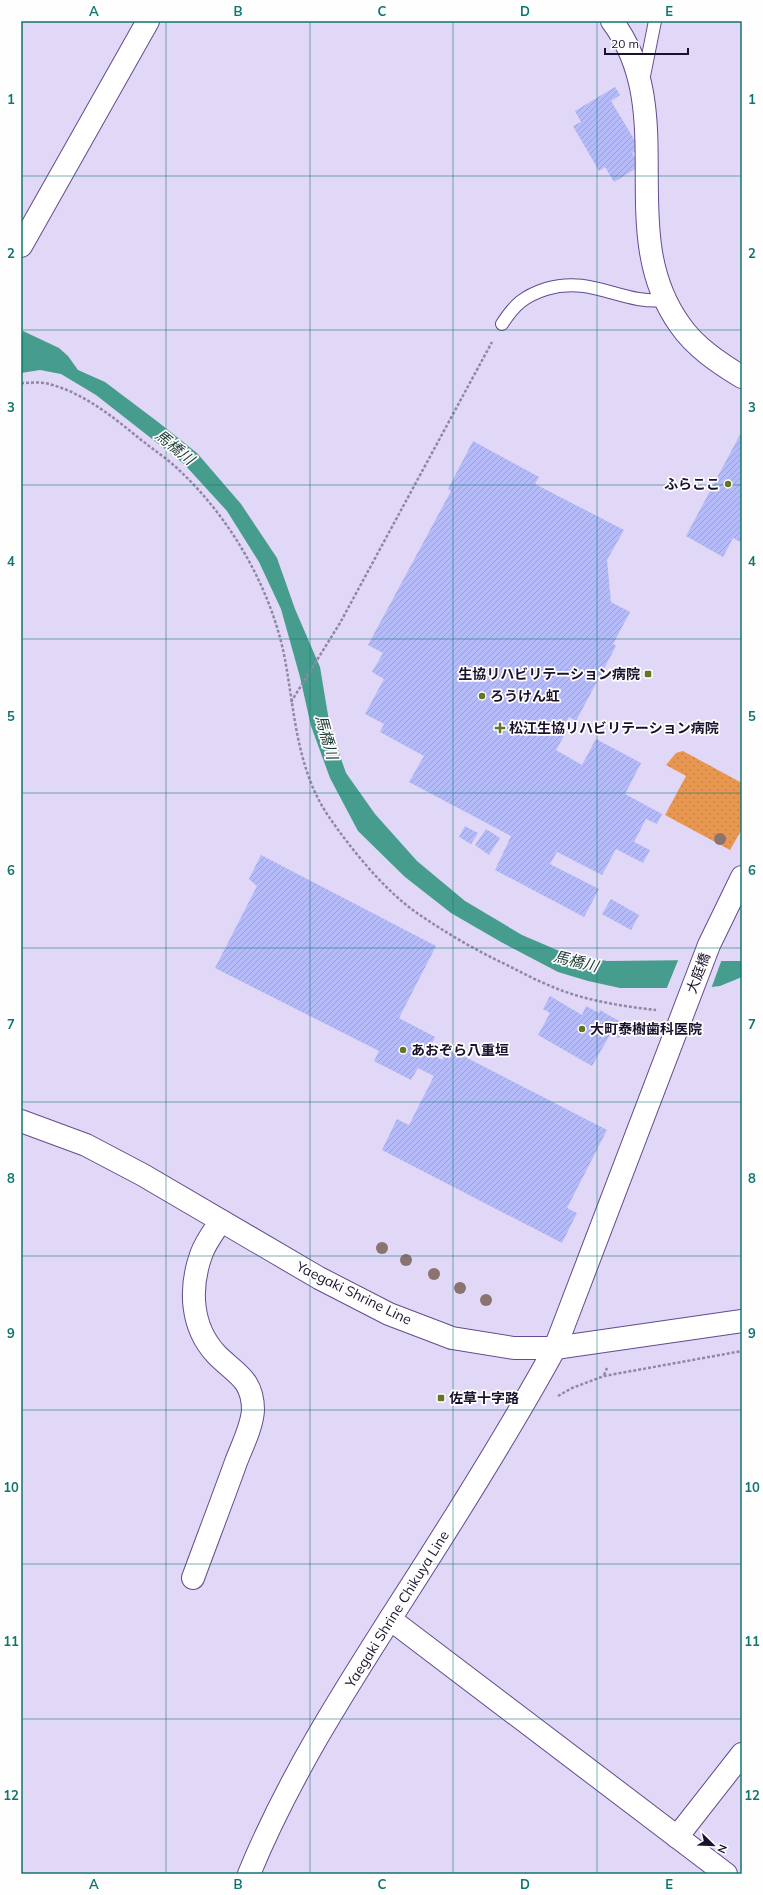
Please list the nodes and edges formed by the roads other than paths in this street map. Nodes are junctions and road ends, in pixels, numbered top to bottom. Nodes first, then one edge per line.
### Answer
1 (148, 21) edge
2 (612, 21) edge
3 (655, 21) edge
4 (642, 86) junction
5 (21, 246) edge
6 (666, 300) junction
7 (502, 324) road end
8 (742, 377) edge
9 (742, 877) edge
10 (21, 1121) edge
11 (221, 1220) junction
12 (742, 1321) edge
13 (554, 1348) junction
14 (193, 1578) dead end
15 (390, 1619) junction
16 (742, 1754) edge
17 (677, 1837) junction
18 (249, 1874) edge
19 (726, 1874) edge

1 - 5 street
2 - 4 street
3 - 4 lane
4 - 6 street
6 - 7 lane
6 - 8 street
9 - 13 street, 大庭橋
10 - 11 street, Yaegaki Shrine Line
11 - 13 street, Yaegaki Shrine Line
11 - 14 street
12 - 13 street, Yaegaki Shrine Line
13 - 15 street, Yaegaki Shrine Chikuya Line
15 - 17 street
15 - 18 street, Yaegaki Shrine Chikuya Line
16 - 17 street
17 - 19 street

